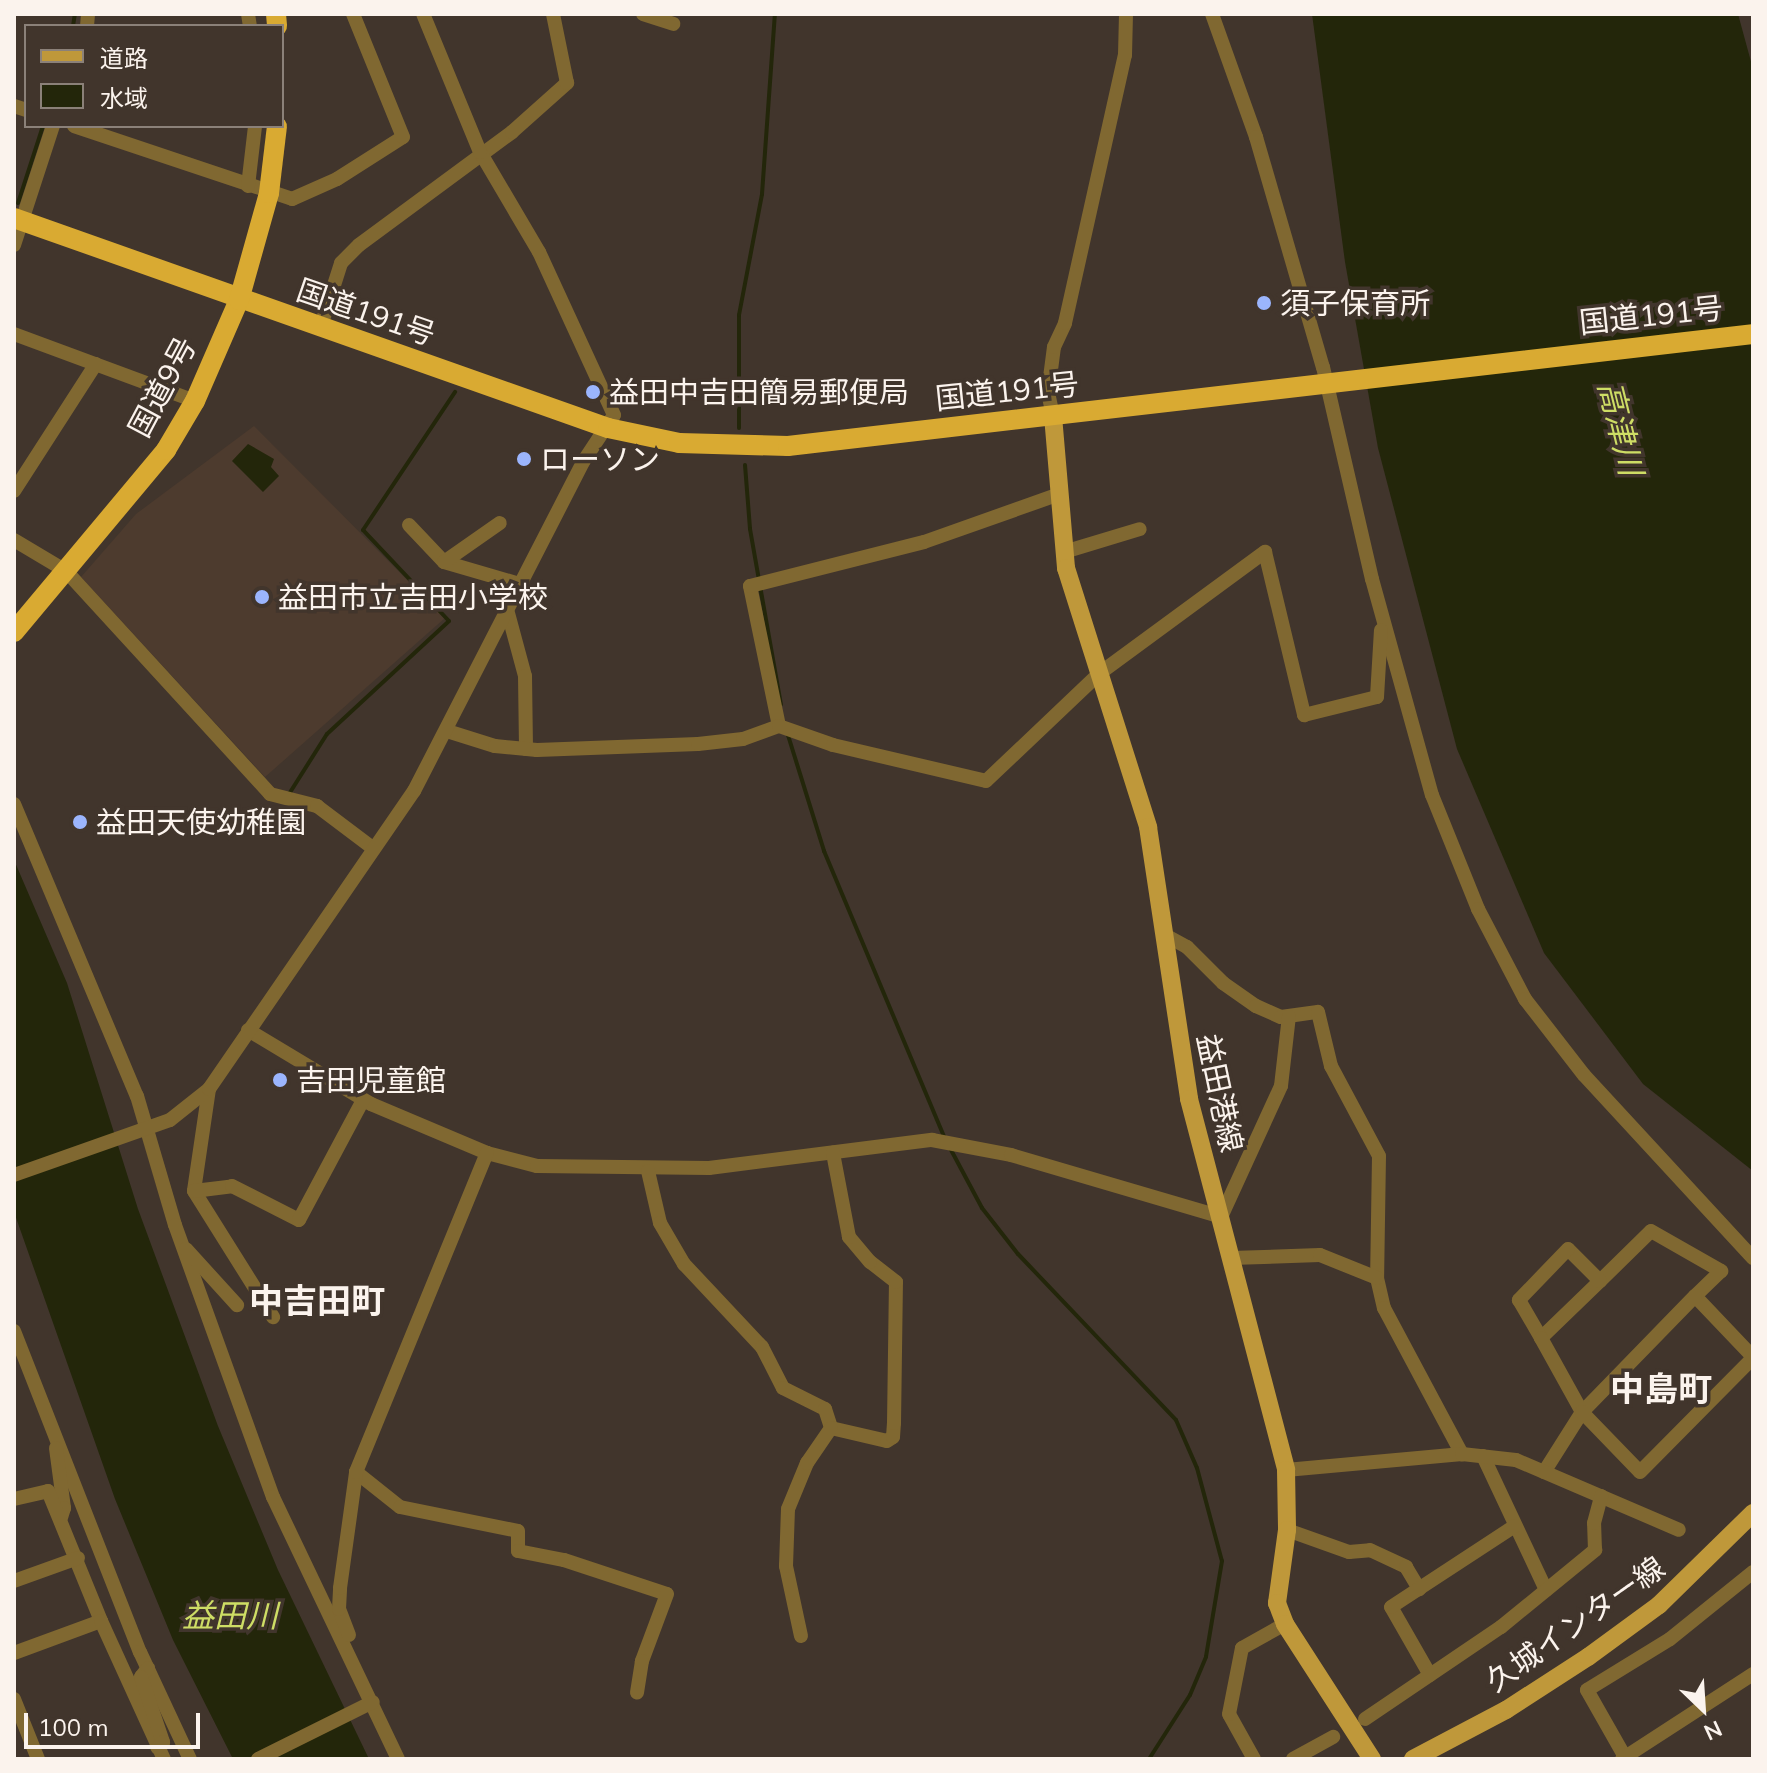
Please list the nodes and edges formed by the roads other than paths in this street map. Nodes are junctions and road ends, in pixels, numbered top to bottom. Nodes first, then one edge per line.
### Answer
1 (353, 14) edge
2 (423, 14) edge
3 (553, 14) edge
4 (643, 14) edge
5 (1126, 14) edge
6 (1212, 14) edge
7 (673, 24) dead end
8 (52, 128) edge
9 (80, 128) edge
10 (255, 128) edge
11 (277, 128) edge
12 (480, 152) junction
13 (248, 186) junction
14 (269, 193) junction
15 (19, 220) edge
16 (14, 245) edge
17 (239, 300) junction
18 (320, 329) junction
19 (14, 334) edge
20 (1753, 334) edge
21 (96, 364) junction
22 (1329, 385) junction
23 (195, 401) junction
24 (1053, 416) junction
25 (608, 428) junction
26 (14, 491) edge
27 (1057, 495) junction
28 (500, 523) dead end
29 (409, 525) dead end
30 (1140, 529) dead end
31 (14, 540) edge
32 (1064, 552) junction
33 (444, 562) junction
34 (66, 571) junction
35 (523, 585) junction
36 (508, 613) junction
37 (1382, 615) junction
38 (14, 632) edge
39 (1100, 673) junction
40 (779, 726) junction
41 (447, 731) junction
42 (526, 749) junction
43 (14, 804) edge
44 (374, 849) junction
45 (1167, 936) junction
46 (1289, 1016) junction
47 (248, 1030) junction
48 (209, 1089) junction
49 (363, 1100) junction
50 (141, 1132) junction
51 (487, 1153) junction
52 (833, 1153) junction
53 (648, 1171) junction
54 (14, 1175) edge
55 (194, 1191) junction
56 (1221, 1217) junction
57 (181, 1244) junction
58 (1231, 1258) junction
59 (1753, 1258) edge
60 (1377, 1278) junction
61 (1600, 1281) junction
62 (1695, 1296) junction
63 (237, 1305) dead end
64 (273, 1317) dead end
65 (14, 1331) edge
66 (1541, 1338) junction
67 (1753, 1358) edge
68 (1582, 1412) junction
69 (831, 1428) junction
70 (58, 1440) junction
71 (1462, 1454) junction
72 (1483, 1456) junction
73 (1286, 1470) junction
74 (356, 1472) junction
75 (1544, 1472) junction
76 (1601, 1496) junction
77 (14, 1499) edge
78 (1753, 1513) edge
79 (61, 1518) junction
80 (1515, 1526) junction
81 (1287, 1530) junction
82 (1679, 1530) dead end
83 (78, 1558) junction
84 (1753, 1572) edge
85 (14, 1581) edge
86 (1419, 1589) junction
87 (1546, 1590) junction
88 (101, 1621) junction
89 (1285, 1624) junction
90 (801, 1636) dead end
91 (14, 1653) edge
92 (148, 1668) junction
93 (359, 1674) junction
94 (1753, 1674) edge
95 (1430, 1675) junction
96 (637, 1693) dead end
97 (14, 1699) edge
98 (369, 1704) junction
99 (1365, 1719) dead end
100 (1333, 1737) dead end
101 (160, 1753) edge
102 (1624, 1758) edge
103 (38, 1759) edge
104 (190, 1759) edge
105 (258, 1759) edge
106 (398, 1759) edge
107 (1254, 1759) edge
108 (1293, 1759) edge
109 (1372, 1759) edge
110 (1413, 1759) edge

1 - 14 street
2 - 12 street
3 - 12 street
4 - 7 street
5 - 24 street
6 - 22 street
8 - 15 street
9 - 13 street
10 - 13 street
11 - 14 highway, 国道9号
12 - 18 street
12 - 25 street
13 - 14 street
14 - 17 highway, 国道9号
15 - 16 street
15 - 17 highway, 国道191号
17 - 18 highway, 国道191号
17 - 23 highway, 国道9号
18 - 25 highway, 国道191号
19 - 21 street
20 - 22 highway, 国道191号
21 - 23 street
21 - 26 street
22 - 24 highway, 国道191号
22 - 37 street
23 - 34 highway, 国道9号
24 - 25 highway, 国道191号
24 - 27 main road, 益田港線
25 - 35 street
27 - 32 main road, 益田港線
27 - 40 street
28 - 33 street
29 - 33 street
30 - 32 street
31 - 34 street
32 - 39 main road, 益田港線
33 - 35 street
34 - 38 highway, 国道9号
34 - 44 street
35 - 36 street
36 - 41 street
36 - 42 street
37 - 39 street
37 - 59 street
39 - 40 street
39 - 45 main road, 益田港線
40 - 42 street
41 - 42 street
41 - 44 street
43 - 50 street
44 - 47 street
45 - 46 street
45 - 56 main road, 益田港線
46 - 56 street
46 - 60 street
47 - 48 street
47 - 49 street
48 - 50 street
48 - 55 street
49 - 51 street
49 - 55 street
50 - 54 street
50 - 57 street
51 - 53 street
51 - 74 street
52 - 53 street
52 - 56 street
52 - 69 street
53 - 69 street
55 - 64 street
56 - 58 main road, 益田港線
57 - 63 street
57 - 93 street
58 - 60 street
58 - 73 main road, 益田港線
60 - 71 street
61 - 62 street
61 - 66 street
61 - 66 street
62 - 67 street
62 - 68 street
65 - 70 street
66 - 68 street
67 - 68 street
68 - 75 street
69 - 90 street
70 - 79 street
70 - 92 street
71 - 72 street
71 - 73 street
72 - 75 street
72 - 80 street
73 - 81 main road, 益田港線
74 - 93 street
74 - 96 street
75 - 76 street
76 - 82 street
76 - 87 street
77 - 79 street
78 - 110 main road, 久城インター線
79 - 83 street
80 - 86 street
80 - 87 street
81 - 86 street
81 - 89 main road, 益田港線
83 - 85 street
83 - 88 street
84 - 102 street
86 - 95 street
87 - 95 street
88 - 91 street
88 - 101 street
89 - 107 street
89 - 109 main road, 益田港線
92 - 101 street
92 - 104 street
93 - 98 street
94 - 102 street
95 - 99 street
97 - 103 street
98 - 105 street
98 - 106 street
100 - 108 street

